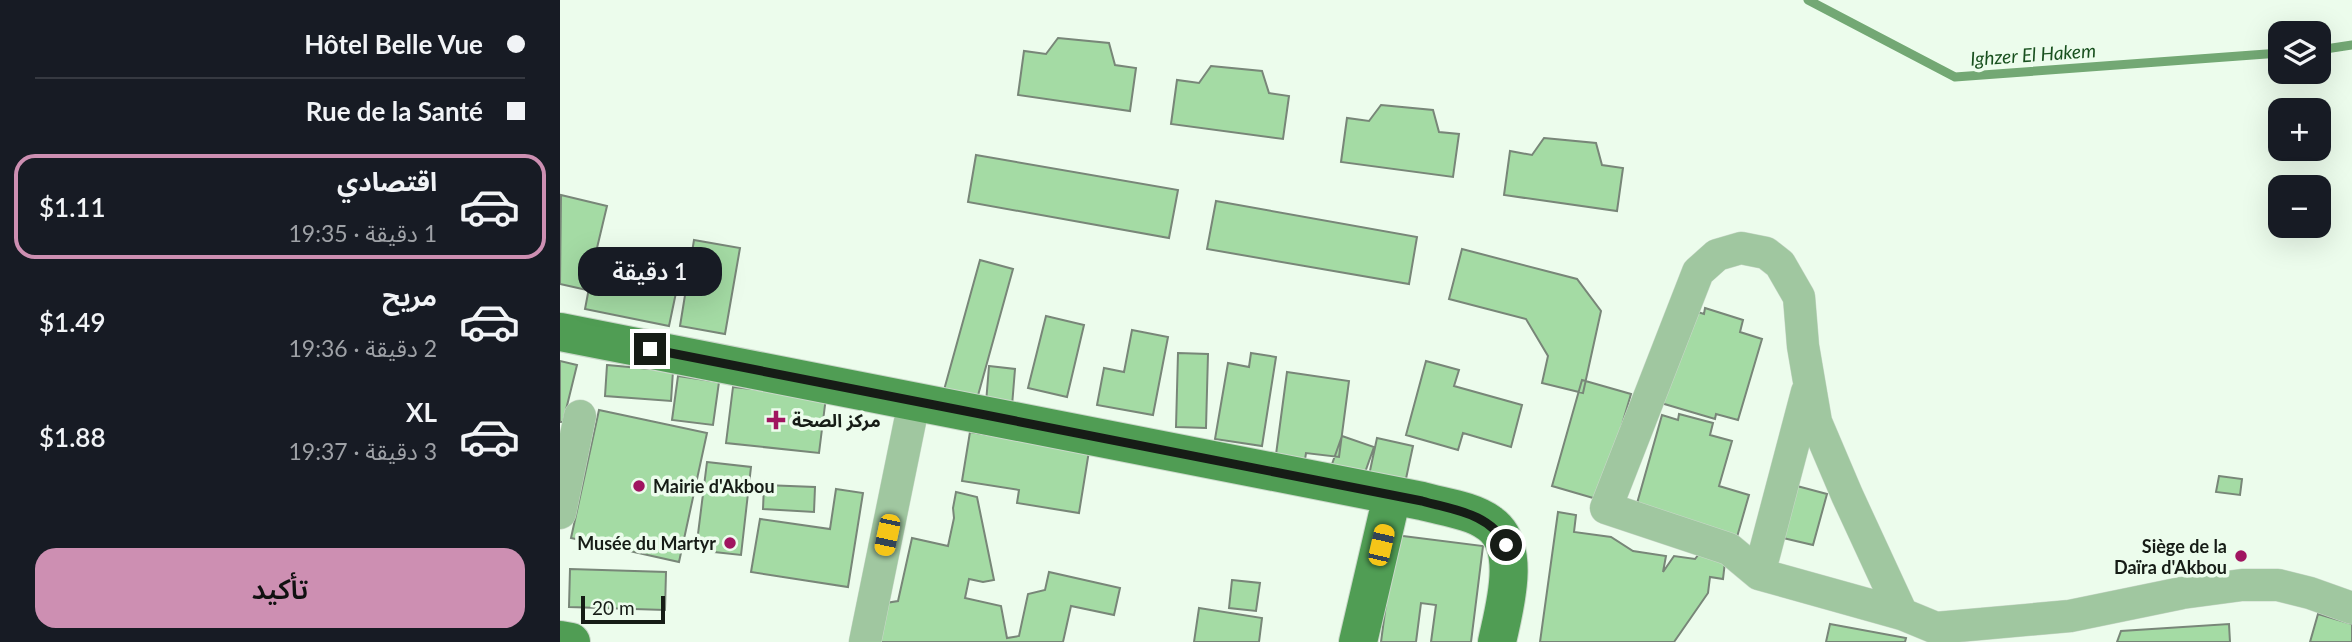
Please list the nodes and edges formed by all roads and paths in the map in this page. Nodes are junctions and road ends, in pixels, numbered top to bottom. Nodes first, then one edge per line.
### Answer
1 (560, 332) edge
2 (1809, 383) junction
3 (914, 402) junction
4 (580, 416) dead end
5 (1392, 496) junction
6 (560, 513) edge
7 (1759, 574) junction
8 (2352, 608) edge
9 (1902, 614) junction
10 (1935, 635) edge
11 (560, 640) edge
12 (571, 642) edge
13 (865, 642) edge
14 (1358, 642) edge
15 (1497, 642) edge

1 - 3 main road
2 - 7 street
2 - 7 street
2 - 9 street
3 - 5 main road
3 - 13 street
4 - 6 street
5 - 14 main road
5 - 15 main road
7 - 9 street
8 - 10 street
9 - 10 street
11 - 12 main road

